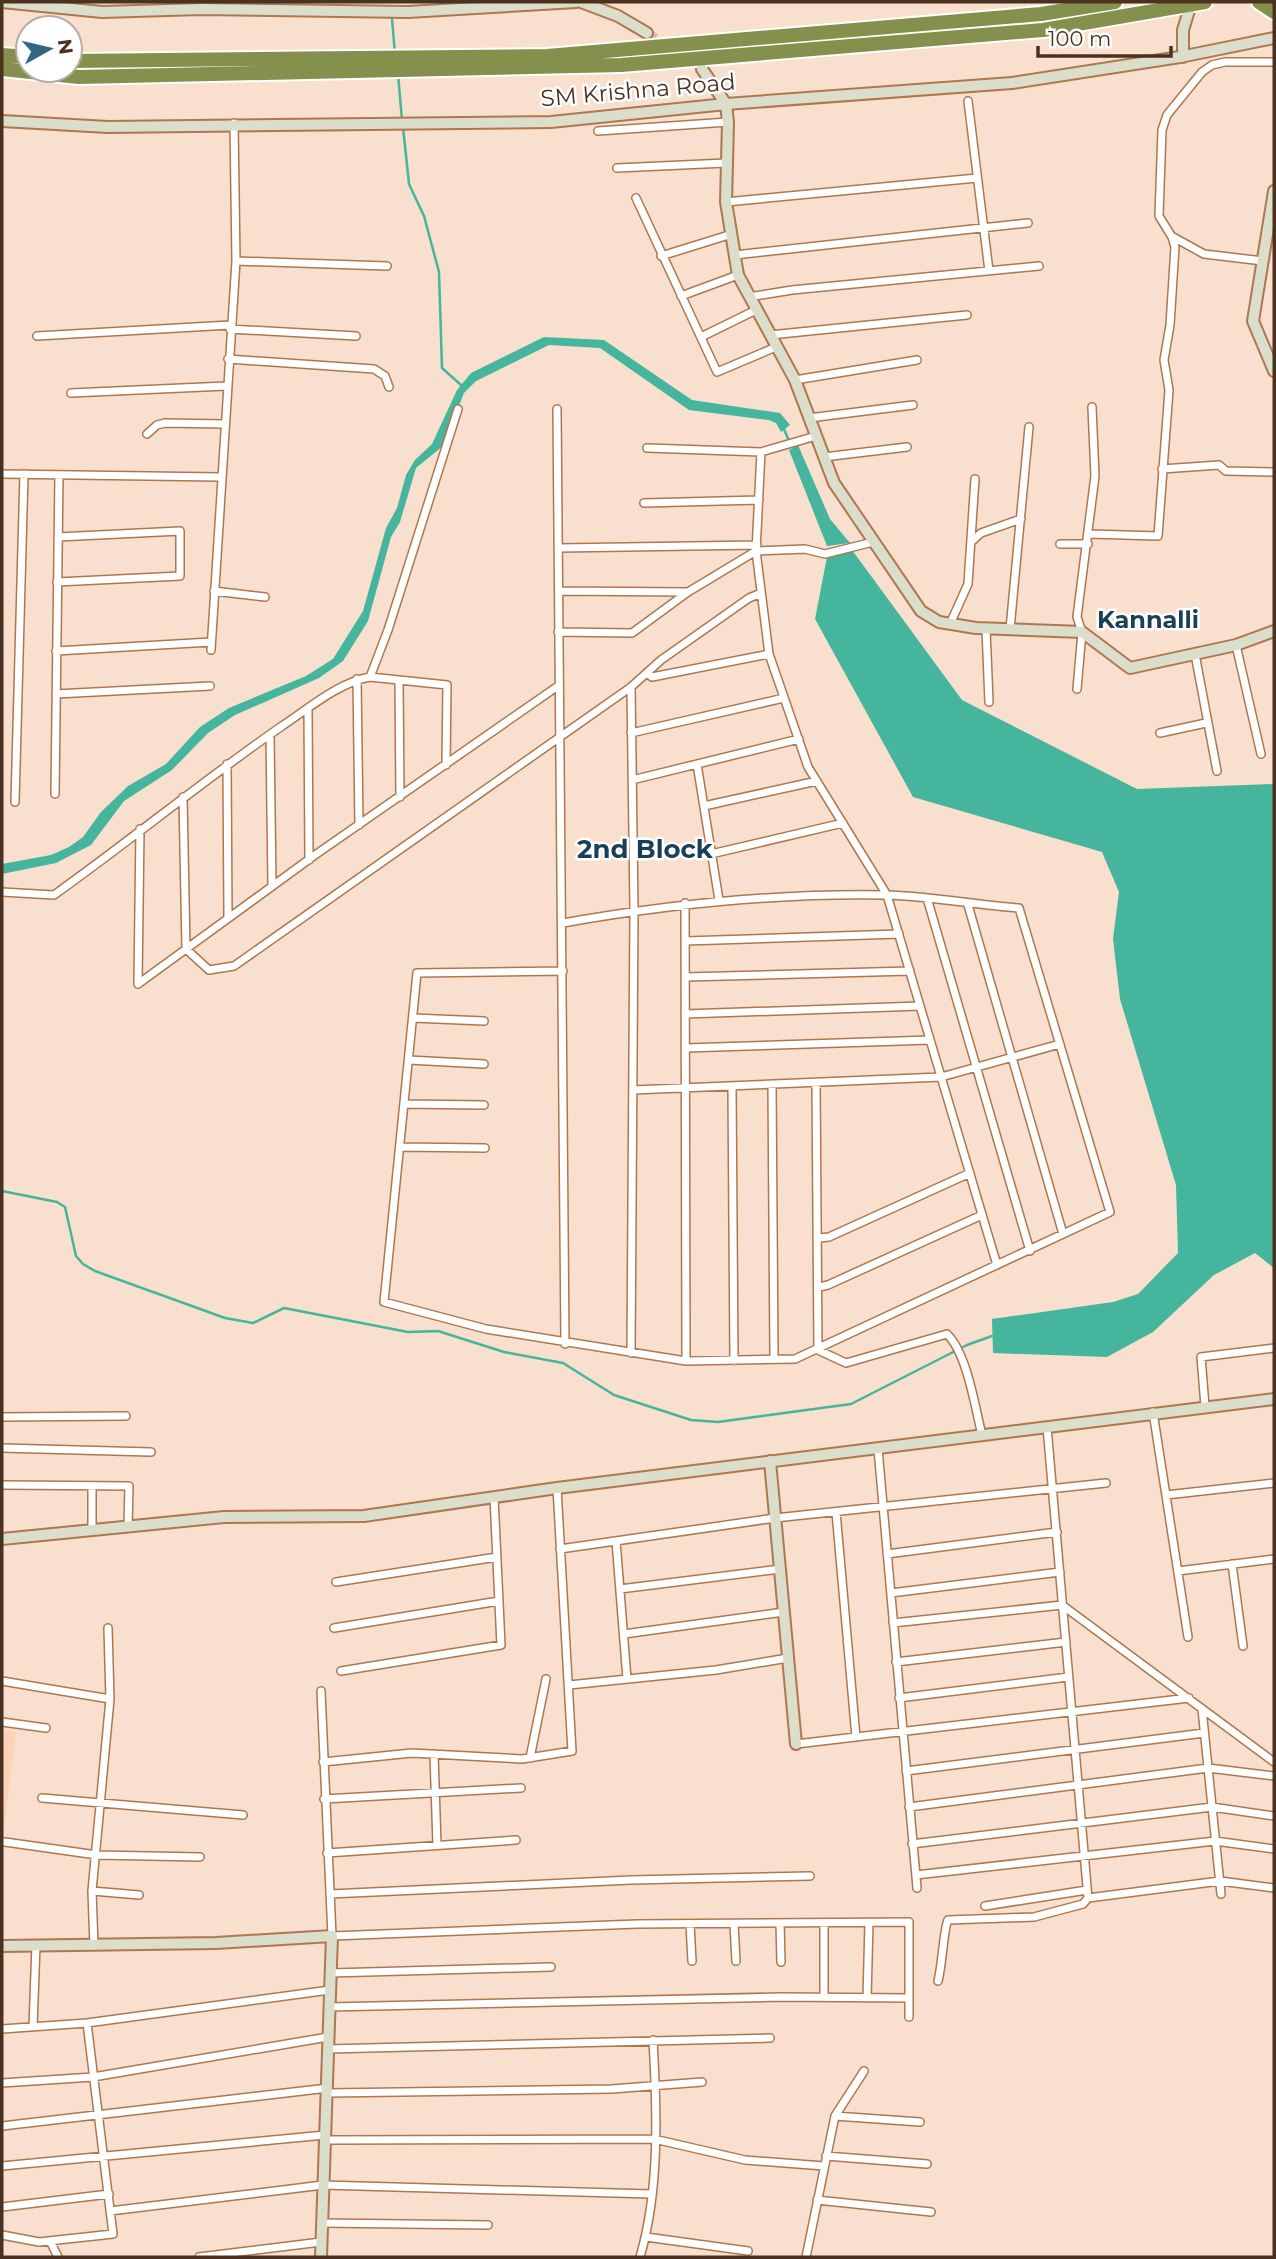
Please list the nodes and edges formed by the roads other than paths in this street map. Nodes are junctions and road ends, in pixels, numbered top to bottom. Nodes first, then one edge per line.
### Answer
1 (2, 2) edge
2 (578, 2) edge
3 (1115, 2) edge
4 (1259, 2) edge
5 (1198, 3) edge
6 (1274, 12) edge
7 (647, 33) tunnel mouth
8 (1274, 38) edge
9 (1183, 57) junction
10 (84, 61) edge
11 (1274, 62) edge
12 (332, 65) junction
13 (2, 69) edge
14 (702, 69) tunnel mouth
15 (968, 101) dead end
16 (726, 104) junction
17 (2, 121) edge
18 (728, 122) junction
19 (234, 123) junction
20 (598, 131) dead end
21 (726, 163) junction
22 (617, 168) dead end
23 (977, 178) junction
24 (1274, 191) edge
25 (636, 198) dead end
26 (726, 202) junction
27 (1028, 223) dead end
28 (983, 227) junction
29 (732, 234) junction
30 (1172, 237) junction
31 (735, 255) junction
32 (662, 256) junction
33 (236, 261) junction
34 (1263, 261) junction
35 (387, 266) dead end
36 (1039, 266) dead end
37 (989, 271) junction
38 (738, 275) junction
39 (681, 296) junction
40 (749, 297) junction
41 (756, 310) junction
42 (967, 315) dead end
43 (230, 327) junction
44 (770, 335) junction
45 (37, 336) dead end
46 (356, 336) dead end
47 (701, 337) junction
48 (776, 347) junction
49 (228, 359) junction
50 (916, 360) dead end
51 (1274, 371) edge
52 (794, 380) junction
53 (226, 386) junction
54 (389, 387) dead end
55 (71, 393) dead end
56 (913, 405) dead end
57 (1092, 407) dead end
58 (458, 409) dead end
59 (556, 409) dead end
60 (809, 418) junction
61 (223, 424) junction
62 (1029, 427) dead end
63 (147, 434) dead end
64 (816, 436) junction
65 (647, 447) dead end
66 (907, 447) dead end
67 (761, 452) junction
68 (824, 457) junction
69 (1162, 469) junction
70 (1274, 472) edge
71 (2, 474) edge
72 (24, 474) junction
73 (59, 475) junction
74 (220, 477) junction
75 (975, 479) dead end
76 (759, 500) junction
77 (644, 502) dead end
78 (1021, 519) junction
79 (1090, 534) junction
80 (58, 537) junction
81 (873, 542) junction
82 (971, 543) junction
83 (1060, 544) dead end
84 (1088, 544) junction
85 (559, 548) junction
86 (756, 548) junction
87 (57, 582) junction
88 (214, 591) junction
89 (559, 591) junction
90 (688, 592) junction
91 (759, 594) junction
92 (265, 597) dead end
93 (950, 624) junction
94 (986, 629) junction
95 (1010, 629) junction
96 (1274, 631) edge
97 (558, 632) junction
98 (1082, 632) junction
99 (1236, 645) junction
100 (56, 651) junction
101 (769, 654) junction
102 (1195, 654) junction
103 (647, 673) junction
104 (370, 677) junction
105 (357, 679) junction
106 (399, 680) junction
107 (210, 686) dead end
108 (558, 687) junction
109 (631, 687) junction
110 (1077, 689) dead end
111 (56, 694) junction
112 (784, 698) junction
113 (989, 702) dead end
114 (308, 708) junction
115 (1206, 723) junction
116 (631, 733) junction
117 (1160, 733) dead end
118 (270, 735) junction
119 (557, 737) junction
120 (799, 739) junction
121 (1261, 754) dead end
122 (227, 764) junction
123 (697, 764) junction
124 (446, 765) junction
125 (1217, 771) dead end
126 (632, 780) junction
127 (817, 781) junction
128 (55, 793) dead end
129 (183, 797) junction
130 (401, 797) junction
131 (15, 802) dead end
132 (704, 806) junction
133 (843, 823) junction
134 (359, 825) junction
135 (140, 829) junction
136 (711, 854) junction
137 (309, 860) junction
138 (272, 886) junction
139 (2, 892) edge
140 (887, 895) junction
141 (927, 898) junction
142 (719, 900) junction
143 (685, 903) junction
144 (968, 905) junction
145 (634, 910) junction
146 (228, 918) junction
147 (563, 923) junction
148 (899, 934) junction
149 (685, 941) junction
150 (186, 949) junction
151 (563, 971) junction
152 (910, 971) junction
153 (685, 976) junction
154 (920, 1006) junction
155 (685, 1014) junction
156 (413, 1018) junction
157 (484, 1021) dead end
158 (930, 1040) junction
159 (1060, 1044) junction
160 (685, 1048) junction
161 (1010, 1058) junction
162 (409, 1060) junction
163 (484, 1064) dead end
164 (977, 1067) junction
165 (941, 1077) junction
166 (816, 1082) junction
167 (772, 1084) junction
168 (732, 1086) junction
169 (685, 1088) junction
170 (633, 1090) junction
171 (404, 1104) junction
172 (484, 1105) dead end
173 (400, 1147) junction
174 (485, 1148) dead end
175 (970, 1173) junction
176 (982, 1215) junction
177 (1063, 1234) junction
178 (819, 1238) junction
179 (1030, 1251) junction
180 (997, 1265) junction
181 (819, 1287) junction
182 (565, 1344) junction
183 (1274, 1348) edge
184 (818, 1350) junction
185 (631, 1353) junction
186 (774, 1359) junction
187 (734, 1361) junction
188 (686, 1362) junction
189 (1274, 1399) edge
190 (1205, 1406) junction
191 (1153, 1412) junction
192 (2, 1416) edge
193 (126, 1416) dead end
194 (1046, 1427) junction
195 (982, 1435) junction
196 (2, 1448) edge
197 (878, 1450) junction
198 (150, 1452) dead end
199 (770, 1461) junction
200 (1106, 1483) dead end
201 (1274, 1483) edge
202 (2, 1485) edge
203 (92, 1486) junction
204 (556, 1488) junction
205 (1052, 1489) junction
206 (1166, 1496) junction
207 (494, 1497) junction
208 (883, 1507) junction
209 (836, 1512) junction
210 (775, 1518) junction
211 (128, 1527) junction
212 (92, 1530) junction
213 (1057, 1532) junction
214 (2, 1539) edge
215 (616, 1541) junction
216 (560, 1549) junction
217 (887, 1553) junction
218 (497, 1557) junction
219 (1274, 1559) edge
220 (1232, 1564) junction
221 (780, 1569) junction
222 (1178, 1571) junction
223 (1060, 1572) junction
224 (336, 1582) dead end
225 (620, 1589) junction
226 (891, 1593) junction
227 (499, 1601) junction
228 (1062, 1605) junction
229 (784, 1612) junction
230 (893, 1623) junction
231 (108, 1628) dead end
232 (334, 1628) dead end
233 (624, 1634) junction
234 (1188, 1637) dead end
235 (1066, 1642) junction
236 (1243, 1646) dead end
237 (788, 1658) junction
238 (896, 1662) junction
239 (341, 1671) dead end
240 (1068, 1677) junction
241 (546, 1679) dead end
242 (627, 1679) junction
243 (2, 1681) edge
244 (569, 1685) junction
245 (321, 1691) dead end
246 (899, 1698) junction
247 (1189, 1698) junction
248 (110, 1699) junction
249 (1202, 1709) junction
250 (1071, 1711) junction
251 (2, 1722) edge
252 (46, 1728) dead end
253 (902, 1732) junction
254 (1204, 1733) junction
255 (856, 1737) junction
256 (796, 1744) joint
257 (1075, 1751) junction
258 (434, 1754) junction
259 (530, 1758) junction
260 (323, 1762) junction
261 (1274, 1762) edge
262 (1208, 1768) junction
263 (906, 1771) junction
264 (1274, 1776) edge
265 (1078, 1785) junction
266 (521, 1788) dead end
267 (435, 1792) junction
268 (42, 1798) dead end
269 (324, 1799) junction
270 (99, 1805) junction
271 (909, 1807) junction
272 (1212, 1807) junction
273 (243, 1815) dead end
274 (1274, 1816) edge
275 (1079, 1823) junction
276 (516, 1840) dead end
277 (1215, 1841) junction
278 (5, 1842) dead end
279 (912, 1844) junction
280 (437, 1845) junction
281 (1274, 1849) edge
282 (327, 1853) junction
283 (97, 1855) junction
284 (200, 1857) dead end
285 (1084, 1858) junction
286 (916, 1875) junction
287 (810, 1876) dead end
288 (1220, 1881) junction
289 (917, 1888) dead end
290 (1274, 1888) edge
291 (92, 1891) junction
292 (330, 1894) junction
293 (1088, 1894) junction
294 (1221, 1894) dead end
295 (139, 1895) dead end
296 (985, 1906) dead end
297 (780, 1923) junction
298 (824, 1923) junction
299 (869, 1923) junction
300 (690, 1924) junction
301 (734, 1924) junction
302 (332, 1937) junction
303 (36, 1945) junction
304 (94, 1945) junction
305 (2, 1946) edge
306 (692, 1961) dead end
307 (736, 1961) dead end
308 (781, 1962) dead end
309 (551, 1967) dead end
310 (331, 1973) junction
311 (938, 1981) dead end
312 (330, 1990) junction
313 (824, 1997) junction
314 (867, 1998) junction
315 (909, 1998) junction
316 (329, 2007) junction
317 (909, 2017) dead end
318 (87, 2023) junction
319 (33, 2027) junction
320 (2, 2029) edge
321 (328, 2036) junction
322 (770, 2038) dead end
323 (653, 2040) junction
324 (327, 2049) junction
325 (864, 2071) dead end
326 (93, 2077) junction
327 (702, 2082) dead end
328 (2, 2083) edge
329 (655, 2085) junction
330 (328, 2091) junction
331 (835, 2116) junction
332 (100, 2117) junction
333 (920, 2122) dead end
334 (2, 2126) edge
335 (325, 2137) junction
336 (654, 2139) junction
337 (826, 2156) junction
338 (104, 2158) junction
339 (927, 2164) dead end
340 (2, 2166) edge
341 (824, 2166) junction
342 (323, 2185) junction
343 (108, 2194) junction
344 (651, 2194) junction
345 (817, 2200) junction
346 (2, 2207) edge
347 (110, 2211) junction
348 (931, 2212) dead end
349 (320, 2223) junction
350 (488, 2225) dead end
351 (2, 2235) edge
352 (646, 2237) junction
353 (50, 2241) junction
354 (321, 2242) junction
355 (748, 2251) dead end
356 (58, 2257) edge
357 (199, 2257) edge
358 (321, 2257) edge
359 (640, 2257) edge
360 (806, 2257) edge

1 - 2 street
2 - 7 street
3 - 12 highway, SM Krishna Road
4 - 6 highway
5 - 9 street
5 - 12 highway, SM Krishna Road
8 - 9 street, SM Krishna Road
9 - 16 street, SM Krishna Road
10 - 12 highway, SM Krishna Road
11 - 30 street
12 - 13 highway, SM Krishna Road
14 - 16 street
15 - 23 street
16 - 18 street
16 - 19 street, SM Krishna Road
17 - 19 street, SM Krishna Road
18 - 20 street
18 - 21 street
19 - 33 street
21 - 22 street
21 - 26 street
23 - 26 street
23 - 28 street
24 - 34 street
25 - 32 street
26 - 29 street
27 - 28 street
28 - 31 street
28 - 37 street
29 - 31 street
29 - 32 street
30 - 34 street
30 - 69 street
31 - 38 street
32 - 39 street
33 - 35 street
33 - 43 street
34 - 51 street
36 - 37 street
37 - 40 street
38 - 39 street
38 - 40 street
39 - 47 street
40 - 41 street
41 - 44 street
41 - 47 street
42 - 44 street
43 - 45 street
43 - 46 street
43 - 49 street
44 - 48 street
47 - 48 street
48 - 52 street
49 - 53 street
49 - 54 street
50 - 52 street
52 - 60 street
53 - 55 street
53 - 61 street
56 - 60 street
57 - 79 street
58 - 104 street
59 - 85 street
60 - 64 street
61 - 63 street
61 - 74 street
62 - 78 street
64 - 67 street
64 - 68 street
65 - 67 street
66 - 68 street
67 - 76 street
68 - 81 street
69 - 70 street
69 - 79 street
71 - 72 street
72 - 73 street
72 - 131 street
73 - 74 street
73 - 80 street
74 - 88 street
75 - 82 street
76 - 77 street
76 - 86 street
78 - 82 street
78 - 95 street
79 - 84 street
80 - 87 street
80 - 87 street
81 - 86 street
81 - 93 street
82 - 93 street
83 - 84 street
84 - 98 street
85 - 86 street
85 - 89 street
86 - 90 street
86 - 91 street
87 - 100 street
88 - 92 street
88 - 100 street
89 - 90 street
89 - 97 street
90 - 97 street
91 - 101 street
91 - 103 street
93 - 94 street
94 - 95 street
94 - 113 street
95 - 98 street
96 - 99 street
97 - 108 street
98 - 102 street
98 - 110 street
99 - 102 street
99 - 121 street
100 - 111 street
101 - 103 street
101 - 112 street
102 - 115 street
103 - 109 street
104 - 105 street
104 - 106 street
105 - 114 street
105 - 134 street
106 - 124 street
106 - 130 street
107 - 111 street
108 - 119 street
108 - 124 street
109 - 116 street
109 - 119 street
111 - 128 street
112 - 116 street
112 - 120 street
114 - 118 street
114 - 137 street
115 - 117 street
115 - 125 street
116 - 126 street
118 - 122 street
118 - 138 street
119 - 147 street
119 - 150 street
120 - 123 street
120 - 127 street
122 - 129 street
122 - 146 street
123 - 126 street
123 - 132 street
124 - 130 street
126 - 145 street
127 - 132 street
127 - 133 street
129 - 135 street
129 - 150 street
130 - 134 street
132 - 136 street
133 - 136 street
133 - 140 street
134 - 137 street
135 - 139 street
135 - 150 street
136 - 142 street
137 - 138 street
138 - 146 street
140 - 141 street
140 - 142 street
140 - 148 street
141 - 144 street
141 - 164 street
142 - 143 street
143 - 145 street
143 - 149 street
144 - 159 street
144 - 161 street
145 - 147 street
145 - 170 street
146 - 150 street
147 - 151 street
148 - 149 street
148 - 152 street
149 - 153 street
151 - 156 street
151 - 182 street
152 - 153 street
152 - 154 street
153 - 155 street
154 - 155 street
154 - 158 street
155 - 160 street
156 - 157 street
156 - 162 street
158 - 160 street
158 - 165 street
159 - 161 street
159 - 177 street
160 - 169 street
161 - 164 street
161 - 177 street
162 - 163 street
162 - 171 street
164 - 165 street
164 - 179 street
165 - 166 street
165 - 175 street
166 - 167 street
166 - 178 street
167 - 168 street
167 - 186 street
168 - 169 street
168 - 187 street
169 - 170 street
169 - 188 street
170 - 185 street
171 - 172 street
171 - 173 street
173 - 174 street
173 - 182 street
175 - 176 street
175 - 178 street
176 - 180 street
176 - 181 street
177 - 179 street
178 - 181 street
179 - 180 street
180 - 184 street
181 - 184 street
182 - 185 street
183 - 190 street
184 - 186 street
184 - 195 street
185 - 188 street
186 - 187 street
187 - 188 street
189 - 190 street
190 - 191 street
191 - 194 street
191 - 206 street
192 - 193 street
194 - 195 street
194 - 205 street
195 - 197 street
196 - 198 street
197 - 199 street
197 - 208 street
199 - 204 street
199 - 210 street
200 - 205 street
201 - 206 street
202 - 203 street
203 - 211 street
203 - 212 street
204 - 207 street
204 - 216 street
205 - 208 street
205 - 213 street
206 - 222 street
207 - 211 street
207 - 218 street
208 - 209 street
208 - 217 street
209 - 210 street
209 - 255 street
210 - 215 street
210 - 221 street
211 - 212 street
212 - 214 street
213 - 217 street
213 - 223 street
215 - 216 street
215 - 225 street
216 - 244 street
217 - 226 street
218 - 224 street
218 - 227 street
219 - 220 street
220 - 222 street
220 - 236 street
221 - 225 street
221 - 229 street
222 - 234 street
223 - 226 street
223 - 228 street
225 - 233 street
226 - 230 street
227 - 232 street
227 - 239 street
228 - 230 street
228 - 235 street
228 - 247 street
229 - 233 street
229 - 237 street
230 - 238 street
231 - 248 street
233 - 242 street
235 - 238 street
235 - 240 street
237 - 242 street
237 - 256 street
238 - 246 street
240 - 246 street
240 - 250 street
241 - 259 street
242 - 244 street
243 - 248 street
244 - 259 street
245 - 260 street
246 - 253 street
247 - 249 street
247 - 250 street
248 - 270 street
249 - 254 street
249 - 261 street
250 - 253 street
250 - 257 street
251 - 252 street
253 - 255 street
253 - 263 street
254 - 257 street
254 - 262 street
255 - 256 street
257 - 263 street
257 - 265 street
258 - 259 street
258 - 260 street
258 - 267 street
260 - 269 street
262 - 264 street
262 - 265 street
262 - 272 street
263 - 271 street
265 - 271 street
265 - 275 street
266 - 267 street
267 - 269 street
267 - 280 street
268 - 270 street
269 - 282 street
270 - 273 street
270 - 283 street
271 - 279 street
272 - 274 street
272 - 275 street
272 - 277 street
275 - 279 street
275 - 285 street
276 - 280 street
277 - 281 street
277 - 285 street
277 - 288 street
278 - 283 street
279 - 286 street
280 - 282 street
282 - 292 street
283 - 284 street
283 - 291 street
285 - 286 street
285 - 293 street
286 - 289 street
287 - 292 street
288 - 290 street
288 - 293 street
288 - 294 street
291 - 295 street
291 - 304 street
292 - 302 street
293 - 296 street
293 - 311 street
297 - 298 street
297 - 301 street
297 - 308 street
298 - 299 street
298 - 313 street
299 - 314 street
299 - 315 street
300 - 301 street
300 - 302 street
300 - 306 street
301 - 307 street
302 - 304 street
302 - 310 street
303 - 304 street
303 - 305 street
303 - 319 street
309 - 310 street
310 - 312 street
312 - 316 street
312 - 318 street
313 - 314 street
313 - 316 street
314 - 315 street
315 - 317 street
316 - 321 street
318 - 319 street
318 - 326 street
319 - 320 street
321 - 324 street
321 - 326 street
322 - 323 street
323 - 324 street
323 - 329 street
324 - 330 street
325 - 331 street
326 - 328 street
326 - 332 street
327 - 329 street
329 - 330 street
329 - 336 street
330 - 332 street
330 - 335 street
331 - 333 street
331 - 337 street
332 - 334 street
332 - 338 street
335 - 336 street
335 - 338 street
335 - 342 street
336 - 341 street
336 - 344 street
337 - 339 street
337 - 341 street
338 - 340 street
338 - 343 street
341 - 345 street
342 - 344 street
342 - 347 street
342 - 349 street
343 - 346 street
343 - 347 street
344 - 352 street
345 - 348 street
345 - 360 street
347 - 353 street
349 - 350 street
349 - 354 street
351 - 353 street
352 - 355 street
352 - 359 street
353 - 356 street
354 - 357 street
354 - 358 street

